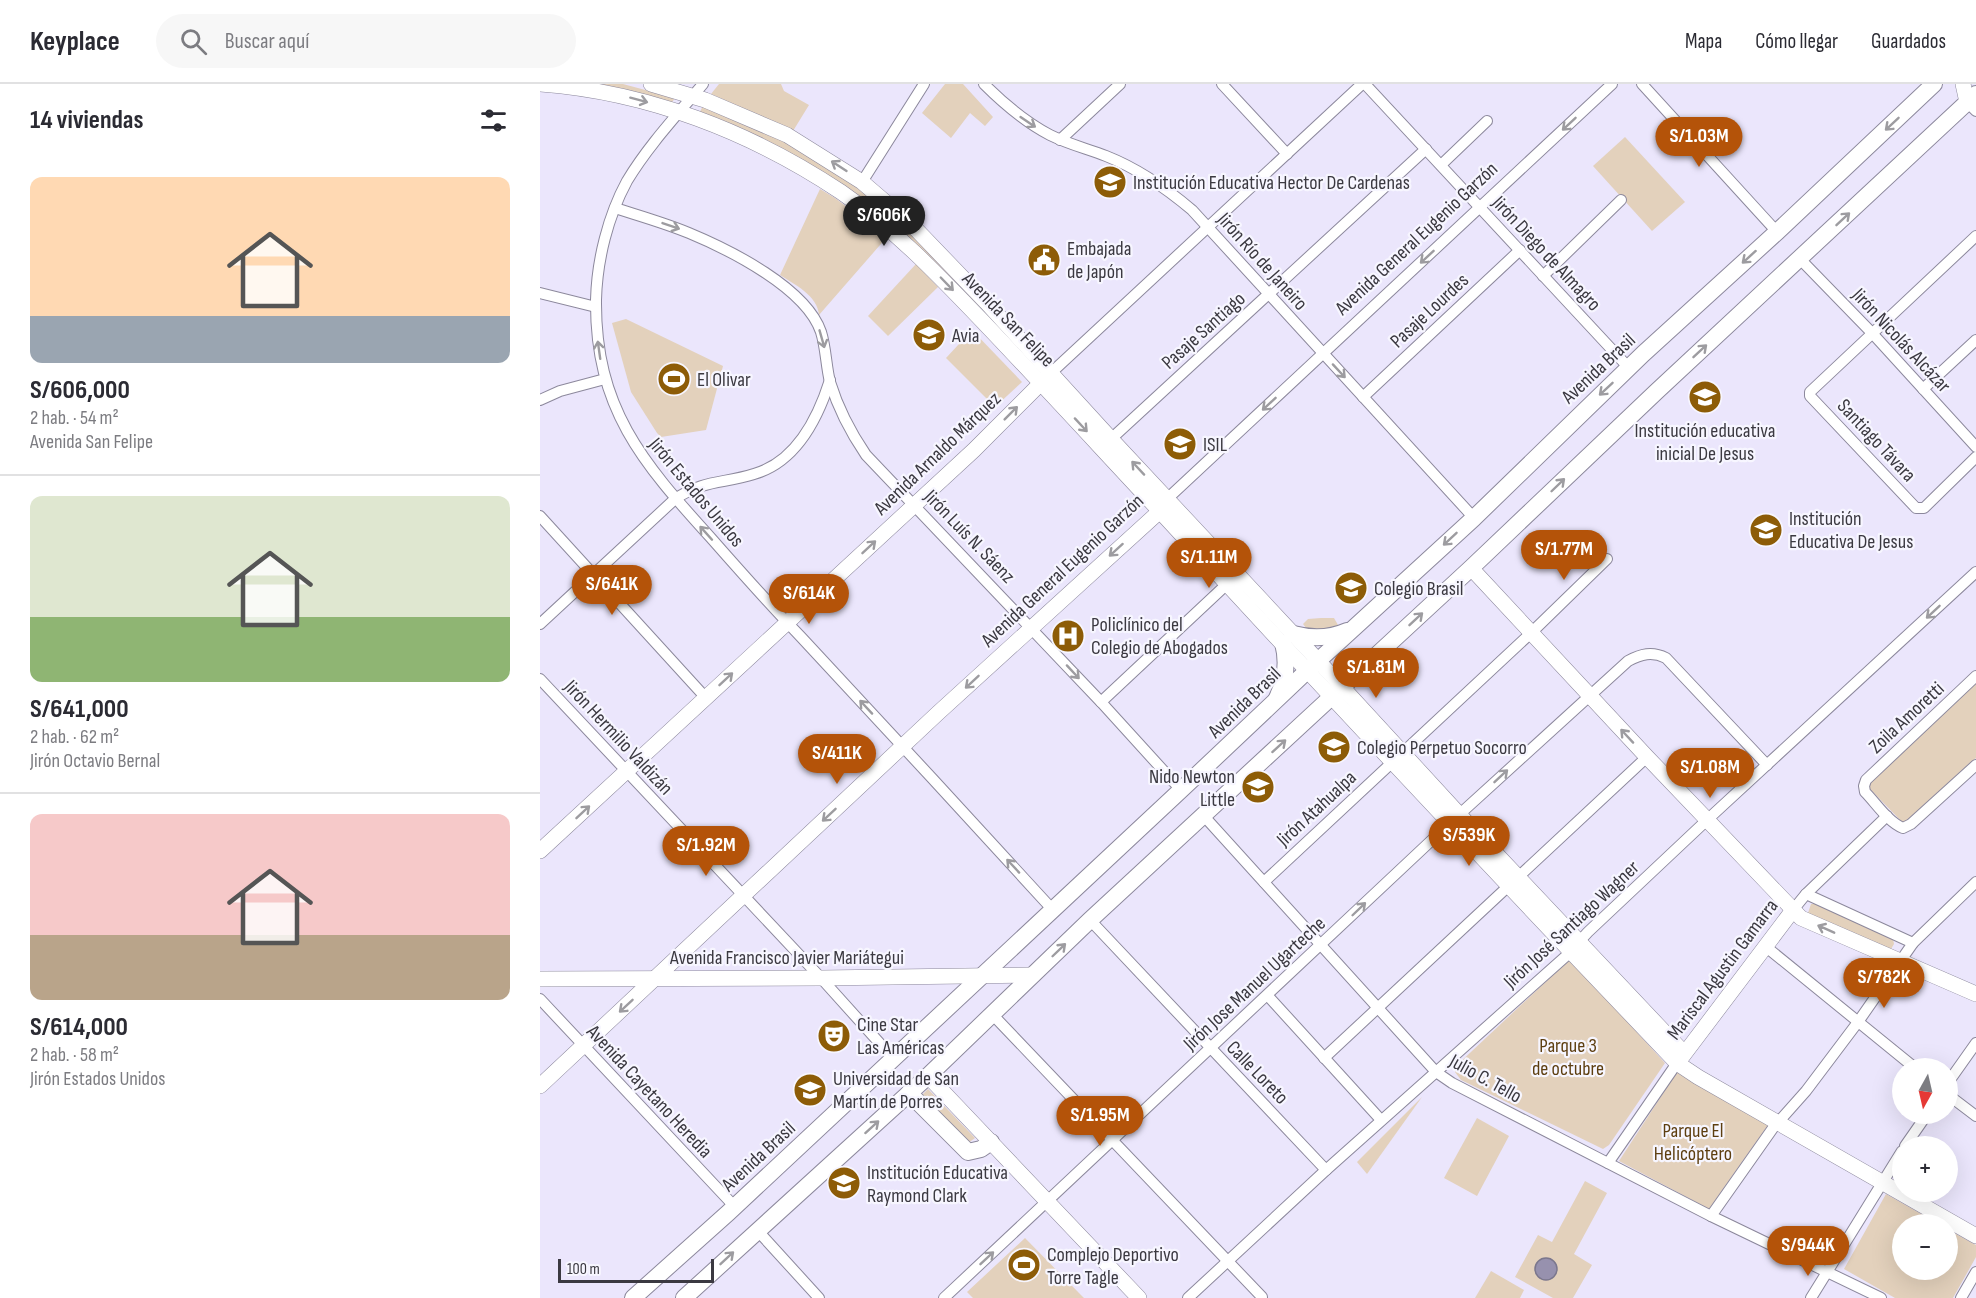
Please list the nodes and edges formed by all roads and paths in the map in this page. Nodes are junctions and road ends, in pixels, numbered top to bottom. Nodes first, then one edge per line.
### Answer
1 (540, 84) edge
2 (651, 84) edge
3 (924, 84) edge
4 (984, 84) edge
5 (1120, 84) edge
6 (1222, 84) edge
7 (1364, 84) edge
8 (1612, 84) edge
9 (1642, 84) edge
10 (1934, 84) edge
11 (1963, 84) edge
12 (698, 90) edge
13 (1973, 102) edge
14 (679, 112) junction
15 (1487, 121) dead end
16 (1060, 140) junction
17 (1426, 149) junction
18 (1287, 154) junction
19 (1441, 165) junction
20 (862, 182) junction
21 (1621, 200) dead end
22 (1480, 207) junction
23 (615, 208) junction
24 (1208, 226) junction
25 (1777, 232) junction
26 (1976, 236) edge
27 (1520, 250) junction
28 (1800, 258) junction
29 (1543, 276) junction
30 (540, 293) edge
31 (1269, 294) junction
32 (596, 307) junction
33 (1872, 333) junction
34 (1976, 340) edge
35 (1323, 354) junction
36 (1629, 368) junction
37 (1046, 377) junction
38 (605, 379) junction
39 (830, 380) junction
40 (1923, 389) junction
41 (1363, 397) junction
42 (540, 400) edge
43 (1111, 439) junction
44 (1976, 447) edge
45 (1976, 457) edge
46 (675, 499) junction
47 (915, 504) junction
48 (1164, 505) junction
49 (540, 516) edge
50 (1473, 518) junction
51 (1607, 559) dead end
52 (1472, 568) junction
53 (1976, 572) edge
54 (594, 575) junction
55 (1227, 584) junction
56 (787, 623) junction
57 (540, 624) edge
58 (1355, 626) junction
59 (1031, 627) junction
60 (1532, 632) junction
61 (1288, 638) junction
62 (1313, 665) junction
63 (1976, 676) edge
64 (540, 679) edge
65 (1338, 692) junction
66 (1590, 695) junction
67 (706, 698) junction
68 (1101, 702) junction
69 (1275, 702) junction
70 (903, 746) junction
71 (1397, 757) junction
72 (1647, 757) junction
73 (1767, 765) junction
74 (1976, 765) edge
75 (626, 772) junction
76 (1182, 790) junction
77 (1203, 815) junction
78 (1887, 816) junction
79 (1455, 819) junction
80 (1707, 820) junction
81 (542, 846) edge
82 (1513, 881) junction
83 (1264, 882) junction
84 (1976, 882) edge
85 (1806, 894) junction
86 (744, 896) junction
87 (1052, 909) junction
88 (1792, 910) junction
89 (1090, 920) junction
90 (1912, 943) junction
91 (1321, 945) junction
92 (1765, 945) junction
93 (1575, 947) junction
94 (1899, 961) junction
95 (1034, 975) junction
96 (980, 976) junction
97 (656, 978) junction
98 (821, 978) junction
99 (540, 979) edge
100 (1976, 993) edge
101 (1268, 996) junction
102 (540, 999) edge
103 (1378, 1008) junction
104 (992, 1014) junction
105 (1858, 1022) junction
106 (1976, 1043) edge
107 (583, 1046) junction
108 (1211, 1049) junction
109 (893, 1058) junction
110 (1324, 1058) junction
111 (1681, 1058) junction
112 (1903, 1058) edge
113 (1958, 1068) edge
114 (1436, 1072) junction
115 (928, 1076) junction
116 (540, 1086) edge
117 (909, 1093) junction
118 (1958, 1102) edge
119 (1976, 1116) edge
120 (1382, 1120) junction
121 (1778, 1123) junction
122 (1113, 1140) junction
123 (991, 1142) junction
124 (1608, 1163) junction
125 (1892, 1166) edge
126 (1326, 1170) junction
127 (1882, 1181) junction
128 (1048, 1201) junction
129 (735, 1206) junction
130 (1711, 1216) junction
131 (757, 1230) junction
132 (1976, 1236) edge
133 (1228, 1262) junction
134 (1828, 1271) junction
135 (1976, 1272) edge
136 (954, 1288) junction
137 (633, 1298) edge
138 (684, 1298) edge
139 (819, 1298) edge
140 (944, 1298) edge
141 (963, 1298) edge
142 (1139, 1298) edge
143 (1188, 1298) edge
144 (1262, 1298) edge
145 (1812, 1298) edge
146 (1881, 1298) edge
147 (1961, 1298) edge

1 -> 14 street, Avenida San Felipe
2 - 12 street, Avenida San Felipe
3 - 20 street
4 -> 16 street, Jirón Río de Janeiro
5 - 16 street
6 - 18 street
7 - 17 street, Jirón Diego de Almagro
7 - 18 street, Avenida Arnaldo Márquez
8 -> 22 street, Avenida General Eugenio Garzón
9 - 25 street
10 -> 25 main road, Avenida Brasil
11 - 13 street
12 - 14 street, Jirón Estados Unidos
20 -> 12 street, Avenida San Felipe
28 -> 13 main road
14 - 23 street, Jirón Estados Unidos
14 -> 37 street, Avenida San Felipe
15 - 19 street
16 - 24 street, Jirón Río de Janeiro
17 - 19 street, Jirón Diego de Almagro
17 - 31 street, Pasaje Santiago
18 - 24 street, Avenida Arnaldo Márquez
19 - 22 street, Jirón Diego de Almagro
20 - 37 street, Avenida San Felipe
21 - 29 street
22 - 27 street, Jirón Diego de Almagro
22 -> 35 street, Avenida General Eugenio Garzón
23 - 32 street, Jirón Estados Unidos
23 -> 39 street, Jirón Luís N. Sáenz
24 - 31 street, Jirón Río de Janeiro
24 - 37 street, Avenida Arnaldo Márquez
25 -> 36 main road, Avenida Brasil
26 - 33 street
27 - 29 street, Jirón Diego de Almagro
27 - 41 street, Pasaje Lourdes
28 - 33 street, Jirón Nicolás Alcázar
52 -> 28 main road
29 - 36 street, Jirón Diego de Almagro
30 - 32 street
31 - 35 street, Jirón Río de Janeiro
31 - 43 street, Pasaje Santiago
38 -> 32 street, Jirón Estados Unidos
33 - 40 street, Jirón Nicolás Alcázar
33 - 45 street, Santiago Távara
34 - 40 street
35 -> 41 street, Jirón Río de Janeiro
35 -> 48 street, Avenida General Eugenio Garzón
36 -> 50 main road, Avenida Brasil
37 - 43 street, Avenida San Felipe
47 -> 37 street, Avenida Arnaldo Márquez
37 -> 48 street, Avenida San Felipe
38 - 42 street
38 - 46 street, Jirón Estados Unidos
39 - 46 street
39 - 47 street, Jirón Luís N. Sáenz
40 - 44 street, Jirón Nicolás Alcázar
41 - 50 street, Jirón Río de Janeiro
48 -> 43 street, Avenida San Felipe
46 - 54 street
56 -> 46 street, Jirón Estados Unidos
56 -> 47 street, Avenida Arnaldo Márquez
47 - 59 street, Jirón Luís N. Sáenz
48 - 55 street, Avenida San Felipe
48 -> 59 street, Avenida General Eugenio Garzón
48 - 61 street, Avenida San Felipe
49 - 54 street
50 -> 58 main road, Avenida Brasil
51 - 60 street, Jirón Atahualpa
52 - 60 street
65 -> 52 main road
53 -> 73 street, Jirón José Santiago Wagner
54 - 57 street
54 - 67 street
55 - 61 street, Avenida San Felipe
55 - 68 street
67 -> 56 street, Avenida Arnaldo Márquez
70 -> 56 street, Jirón Estados Unidos
58 - 61 main road
58 - 62 main road, Avenida Brasil
59 -> 68 street, Jirón Luís N. Sáenz
59 -> 70 street, Avenida General Eugenio Garzón
60 - 66 street
60 - 71 street, Jirón Atahualpa
61 - 62 street, Avenida San Felipe
61 - 69 main road
62 - 65 street, Avenida San Felipe
62 - 69 main road, Avenida Brasil
63 - 78 street, Zoila Amoretti
64 - 75 street, Jirón Hermilio Valdizán
65 - 71 street, Avenida San Felipe
77 -> 65 main road
72 -> 66 street
66 - 73 street, Jirón Jose Manuel Ugarteche
79 -> 66 street, Jirón Jose Manuel Ugarteche
67 - 75 street, Avenida Arnaldo Márquez
68 - 76 street, Jirón Luís N. Sáenz
69 - 76 main road, Avenida Brasil
70 -> 86 street, Avenida General Eugenio Garzón
87 -> 70 street, Jirón Estados Unidos
71 - 79 street, Avenida San Felipe
71 - 83 street, Jirón Atahualpa
72 - 80 street
72 - 82 street
73 - 80 street, Jirón José Santiago Wagner
74 - 78 street
81 -> 75 street, Avenida Arnaldo Márquez
75 - 86 street, Jirón Hermilio Valdizán
76 - 87 main road, Avenida Brasil
77 - 83 street, Julio C. Tello
77 - 89 main road
78 - 85 street, Mariscal Agustin Gamarra
79 - 82 street, Avenida San Felipe
91 -> 79 street, Jirón Jose Manuel Ugarteche
80 - 88 street
80 - 93 street, Jirón José Santiago Wagner
82 - 93 street, Avenida San Felipe
82 - 103 street
83 - 91 street, Julio C. Tello
84 - 90 street
85 - 88 street, Mariscal Agustin Gamarra
85 - 90 street
86 - 97 street, Avenida General Eugenio Garzón
86 - 98 street, Jirón Hermilio Valdizán
87 - 96 main road, Avenida Brasil
88 - 92 street, Mariscal Agustin Gamarra
94 -> 88 street
95 -> 89 main road
89 - 108 street, Calle Loreto
90 - 94 street
91 - 101 street, Jirón Jose Manuel Ugarteche
91 - 103 street, Julio C. Tello
92 - 105 street
92 - 111 street, Mariscal Agustin Gamarra
93 - 111 street, Avenida San Felipe
93 - 114 street, Jirón José Santiago Wagner
94 - 100 street
94 - 105 street
95 - 96 street, Avenida Francisco Javier Mariátegui
95 - 104 main road
96 - 98 street, Avenida Francisco Javier Mariátegui
96 - 109 main road, Avenida Brasil
97 - 98 street, Avenida Francisco Javier Mariátegui
97 - 99 street, Avenida Francisco Javier Mariátegui
97 -> 107 street, Avenida General Eugenio Garzón
98 - 109 street, Jirón Hermilio Valdizán
101 - 108 street, Jirón Jose Manuel Ugarteche
101 - 110 street
102 - 107 street, Avenida Cayetano Heredia
103 - 110 street
103 - 114 street, Julio C. Tello
104 - 115 main road
104 - 122 street
105 - 112 street
105 - 121 street
106 - 113 street
107 - 116 street, Avenida General Eugenio Garzón
107 - 129 street, Avenida Cayetano Heredia
108 - 122 street, Jirón Jose Manuel Ugarteche
108 - 126 street, Calle Loreto
109 - 129 main road, Avenida Brasil
110 - 120 street
111 - 121 street, Avenida San Felipe
111 - 124 street, Mariscal Agustin Gamarra
114 - 120 street, Jirón José Santiago Wagner
114 - 124 street, Julio C. Tello
115 - 117 main road
115 - 123 street
117 - 123 main road
131 -> 117 main road
118 - 119 street
120 - 126 street, Jirón José Santiago Wagner
121 - 127 street, Avenida San Felipe
121 - 130 street
122 - 128 street, Jirón Jose Manuel Ugarteche
122 - 133 street
123 - 128 street
124 - 130 street, Julio C. Tello
125 - 127 street
126 - 133 street, Jirón José Santiago Wagner
127 - 132 street, Avenida San Felipe
127 - 134 street
136 -> 128 street, Jirón Jose Manuel Ugarteche
128 - 142 street
129 - 137 main road, Avenida Brasil
130 - 134 street, Julio C. Tello
138 -> 131 main road
131 - 139 street
133 - 143 street, Jirón José Santiago Wagner
133 - 144 street
134 - 145 street
134 - 146 street, Julio C. Tello
135 - 147 street
136 - 140 street, Jirón Jose Manuel Ugarteche
136 - 141 street

